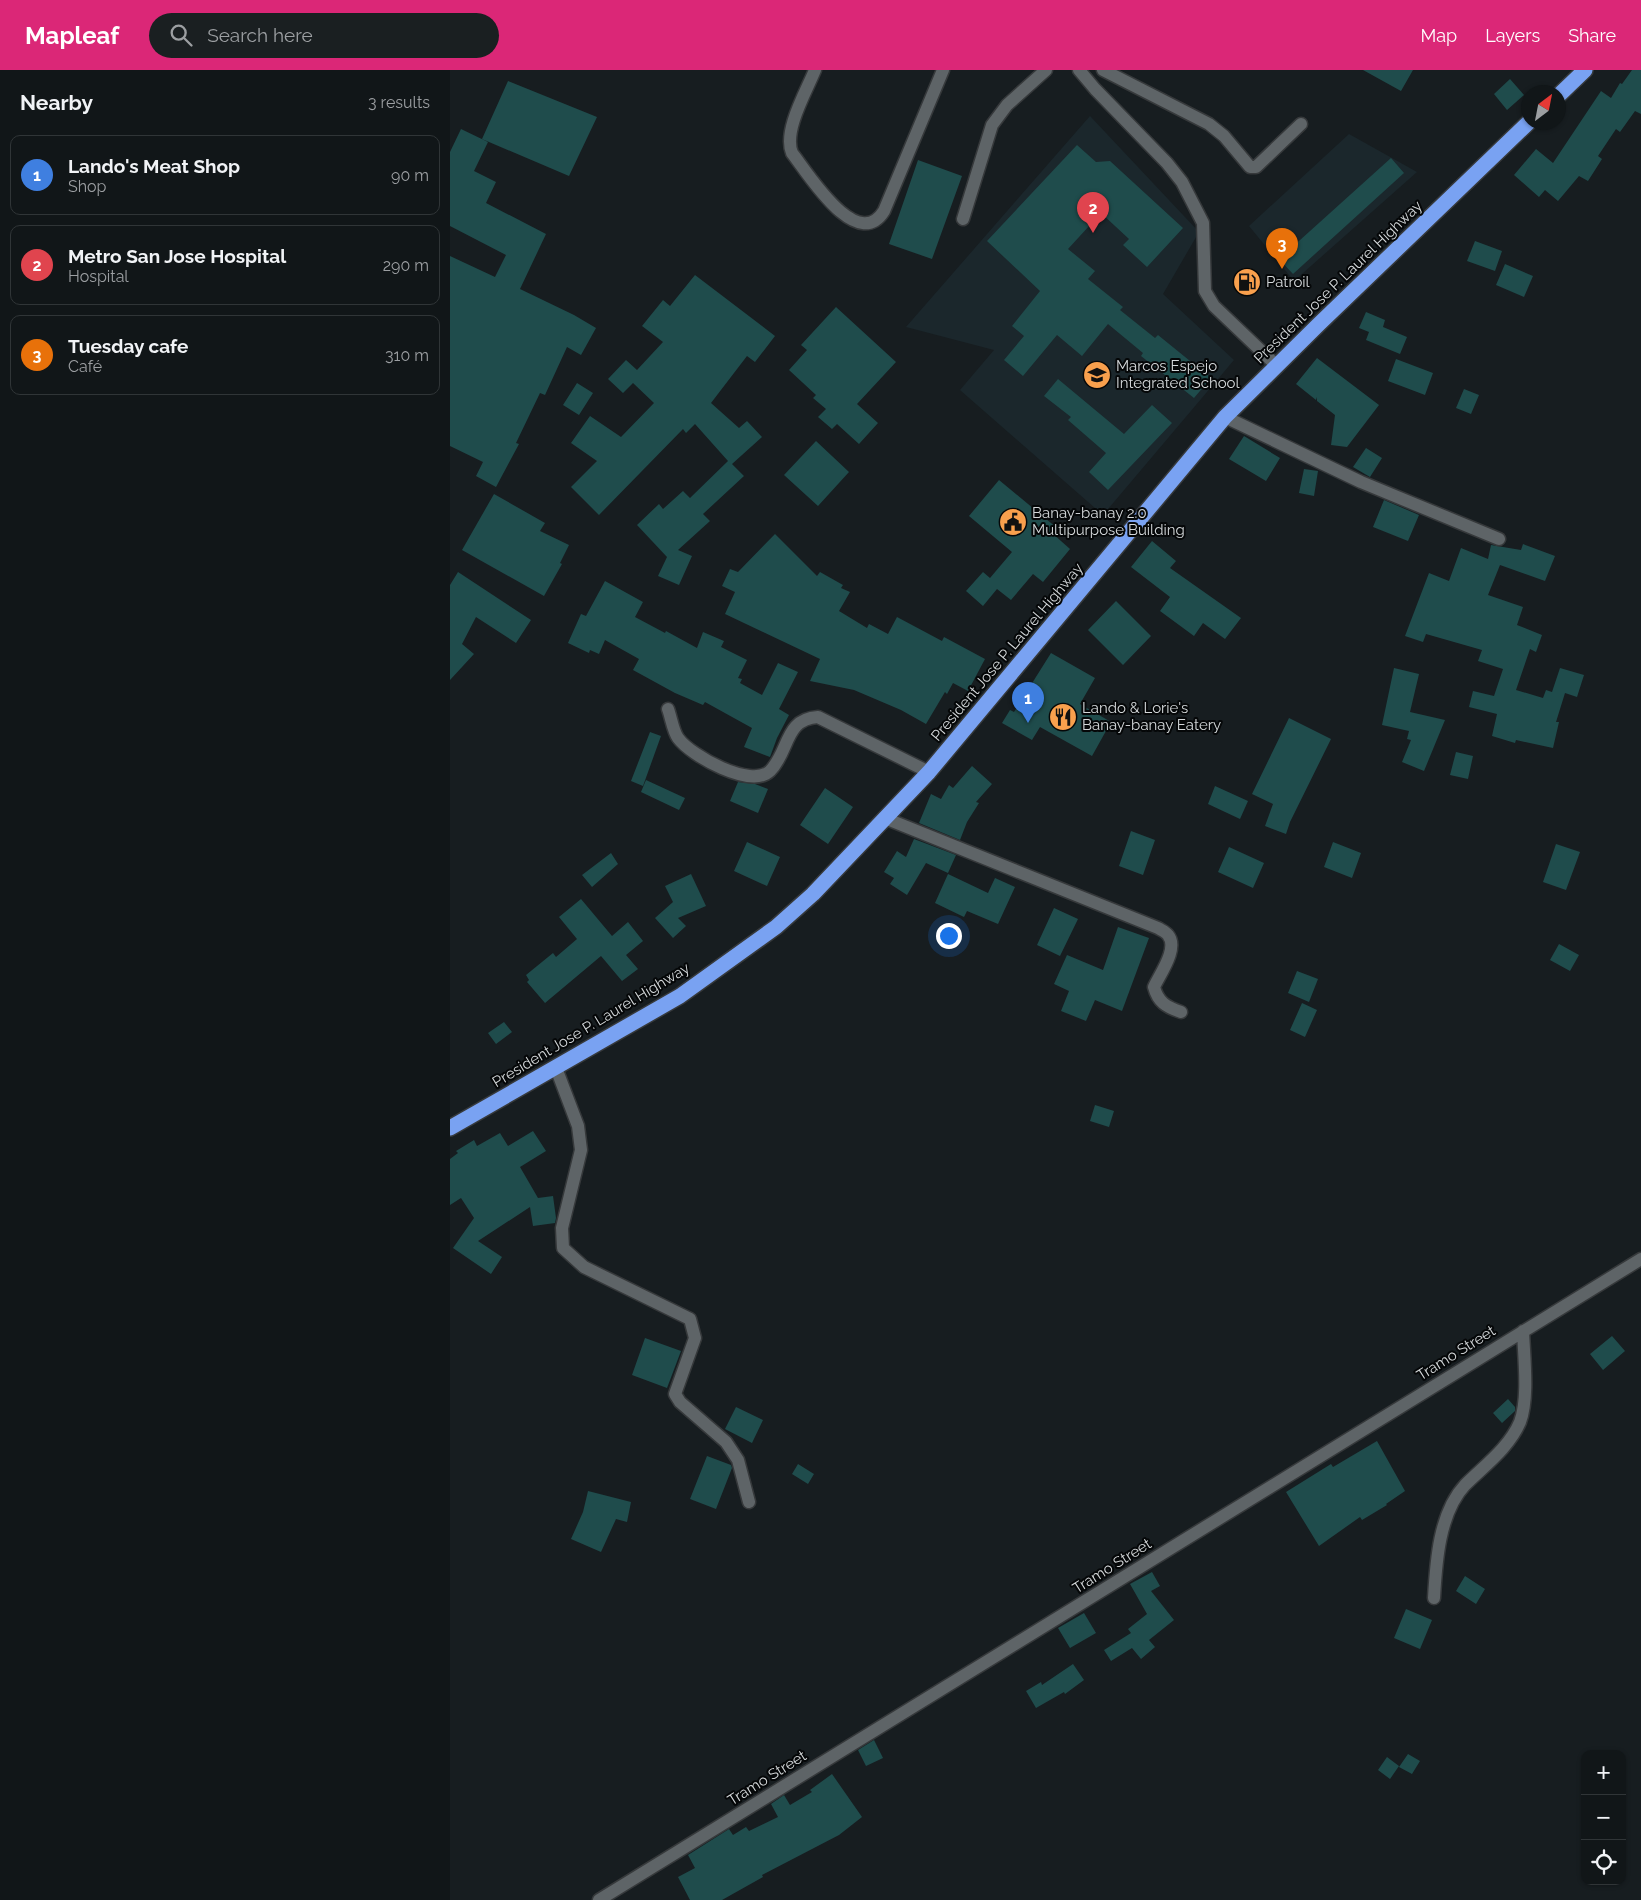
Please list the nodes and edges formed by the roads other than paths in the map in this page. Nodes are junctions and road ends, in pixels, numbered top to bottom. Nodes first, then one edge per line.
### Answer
1 (816, 70) edge
2 (943, 70) edge
3 (1046, 70) edge
4 (1079, 70) edge
5 (1103, 70) edge
6 (1585, 70) edge
7 (1566, 88) edge
8 (1300, 124) dead end
9 (1521, 130) edge
10 (962, 219) dead end
11 (1277, 366) junction
12 (1225, 417) junction
13 (1500, 538) dead end
14 (668, 709) dead end
15 (929, 772) junction
16 (887, 819) junction
17 (1181, 1012) dead end
18 (556, 1068) junction
19 (450, 1128) edge
20 (1641, 1259) edge
21 (1523, 1331) junction
22 (749, 1502) dead end
23 (1434, 1598) dead end
24 (599, 1900) edge

1 - 2 street
3 - 10 street
4 - 11 street
5 - 8 street
6 - 7 highway
9 - 11 highway, President Jose P. Laurel Highway
11 - 12 highway, President Jose P. Laurel Highway
12 - 13 street
12 - 15 highway, President Jose P. Laurel Highway
14 - 15 street
15 - 16 highway, President Jose P. Laurel Highway
16 - 17 street
16 - 18 highway, President Jose P. Laurel Highway
18 - 19 highway, President Jose P. Laurel Highway
18 - 22 street
20 - 21 street, Tramo Street
21 - 23 street
21 - 24 street, Tramo Street

